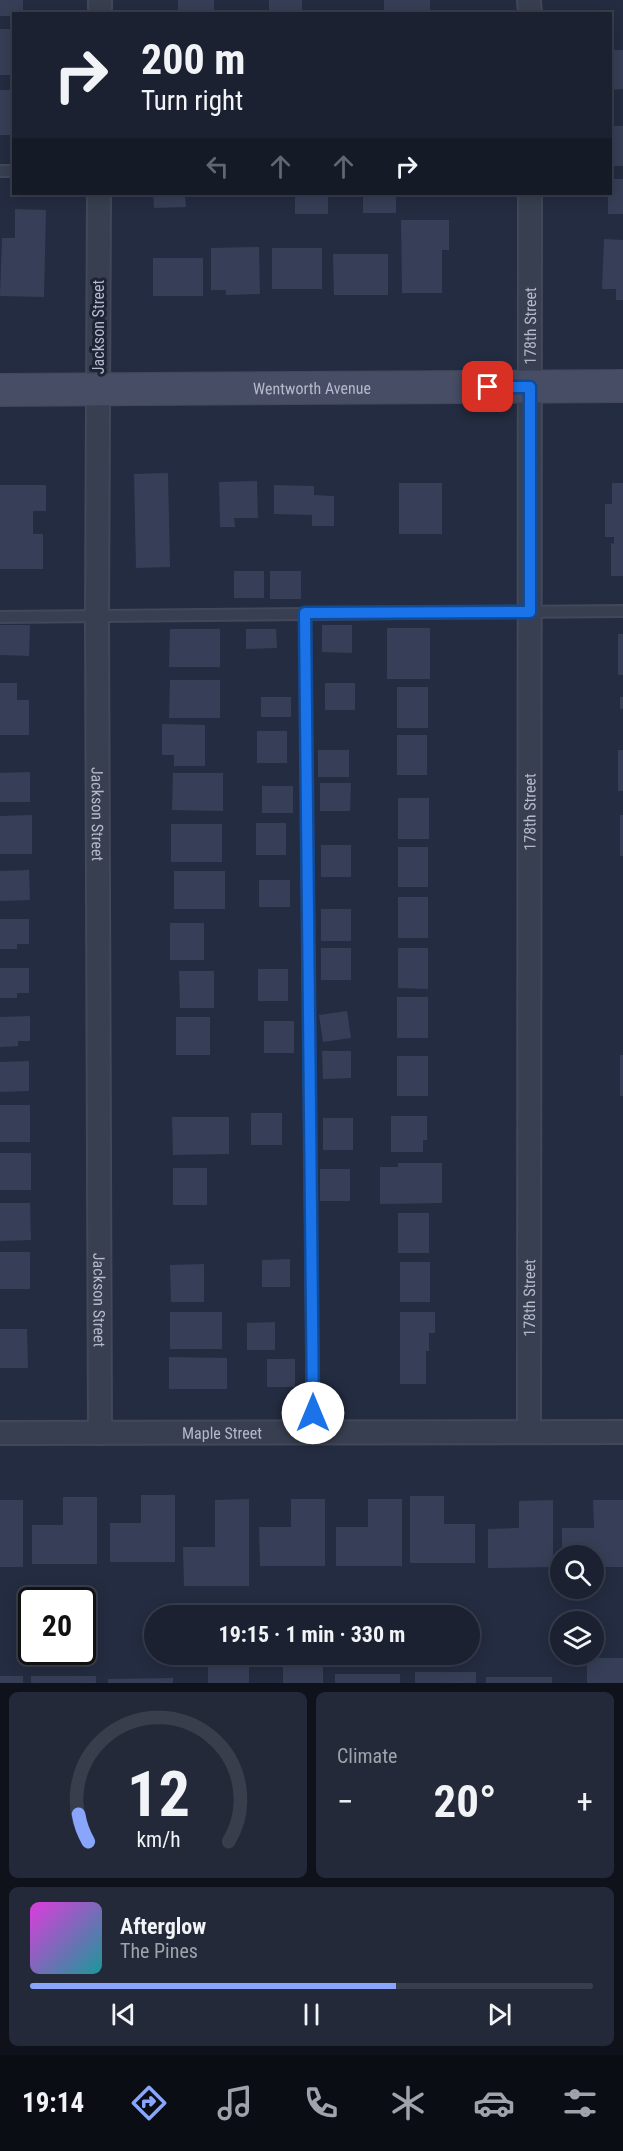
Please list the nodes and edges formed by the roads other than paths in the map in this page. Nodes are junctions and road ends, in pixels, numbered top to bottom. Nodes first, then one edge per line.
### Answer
1 (99, 195) edge
2 (530, 195) edge
3 (623, 386) edge
4 (530, 387) junction
5 (98, 389) junction
6 (0, 390) edge
7 (623, 611) edge
8 (530, 612) junction
9 (305, 613) junction
10 (0, 617) edge
11 (97, 617) junction
12 (529, 1432) junction
13 (623, 1432) edge
14 (0, 1433) edge
15 (100, 1433) junction
16 (313, 1433) junction

1 - 5 street, Jackson Street
2 - 4 street, 178th Street
3 - 4 street, Wentworth Avenue
4 - 5 street, Wentworth Avenue
4 - 8 street, 178th Street
5 - 6 street, Wentworth Avenue
5 - 11 street, Jackson Street
7 - 8 lane
8 - 9 lane
8 - 12 street, 178th Street
9 - 11 lane
9 - 16 lane
10 - 11 lane
11 - 15 street, Jackson Street
12 - 13 street, Maple Street
12 - 16 street, Maple Street
14 - 15 street, Maple Street
15 - 16 street, Maple Street

